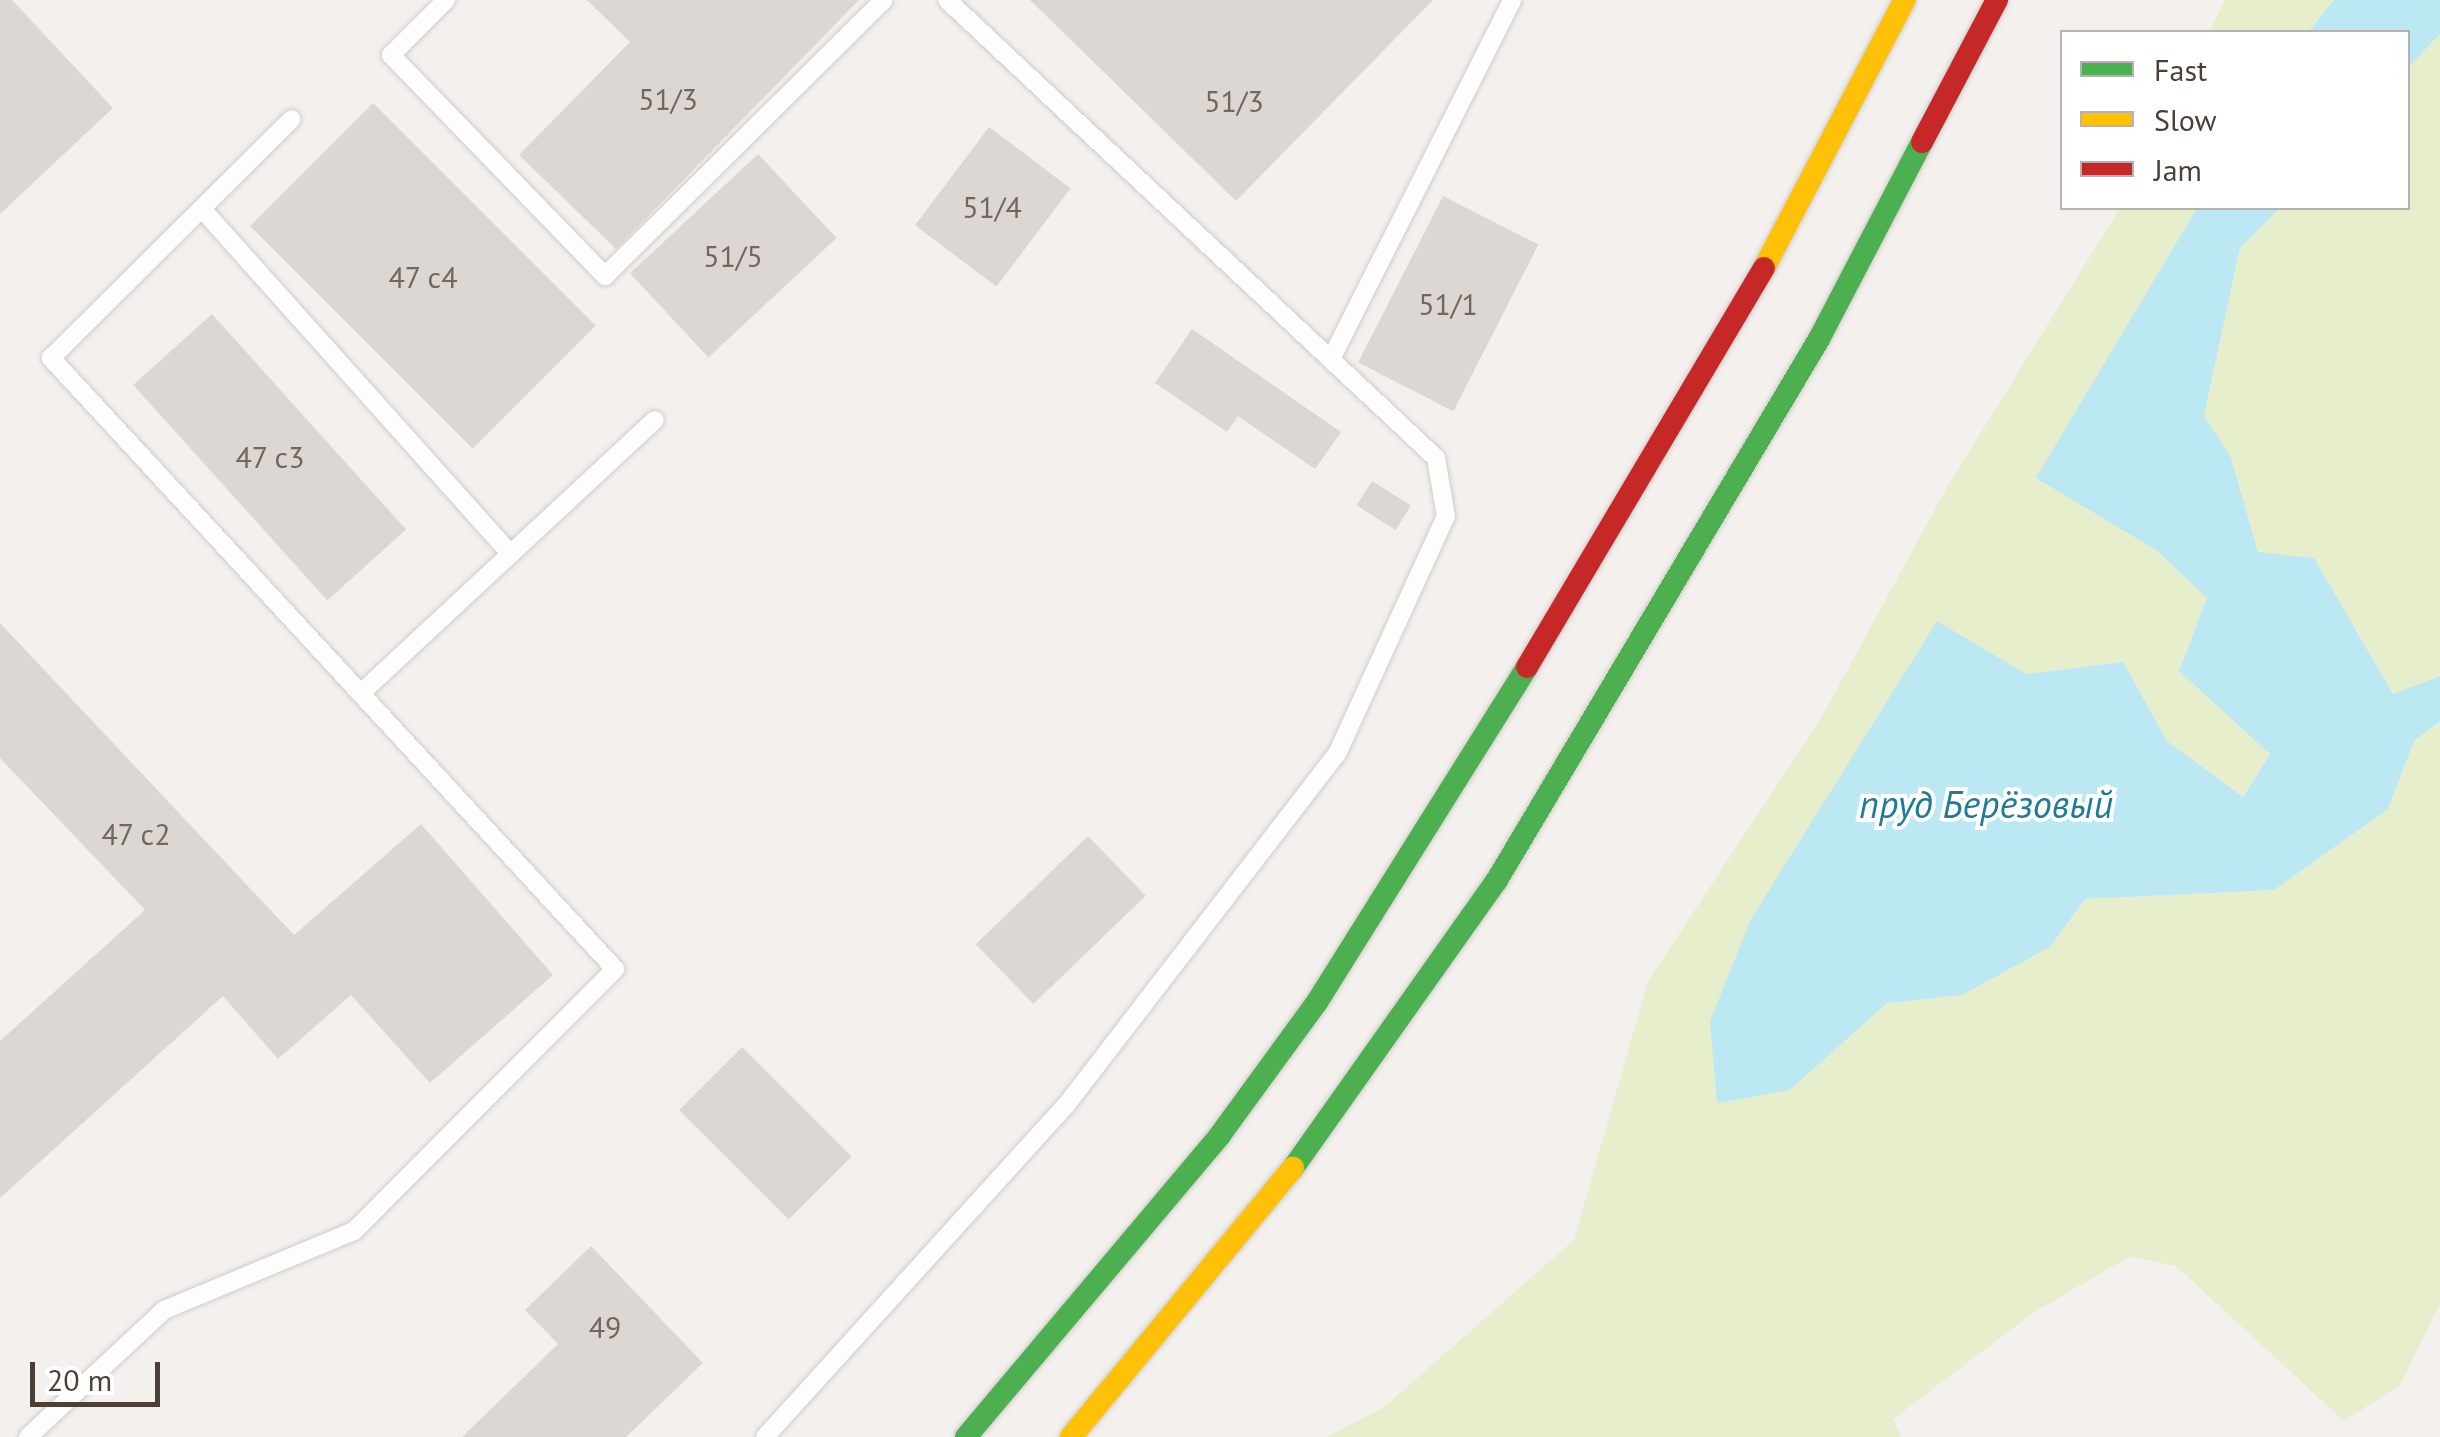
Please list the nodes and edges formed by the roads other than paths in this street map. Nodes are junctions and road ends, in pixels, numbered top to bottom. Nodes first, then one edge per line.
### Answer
1 (446, 0) edge
2 (884, 0) edge
3 (948, 0) edge
4 (1512, 0) edge
5 (1905, 0) edge
6 (1997, 0) edge
7 (292, 119) dead end
8 (202, 209) junction
9 (1331, 360) junction
10 (655, 420) dead end
11 (511, 554) junction
12 (361, 693) junction
13 (28, 1437) edge
14 (766, 1437) edge
15 (966, 1437) edge
16 (1072, 1437) edge

1 - 2 lane
3 - 9 lane
4 - 9 lane
5 - 15 highway
6 - 16 highway
7 - 8 lane
8 - 11 lane
8 - 12 lane
9 - 14 lane
10 - 11 lane
11 - 12 lane
12 - 13 lane

